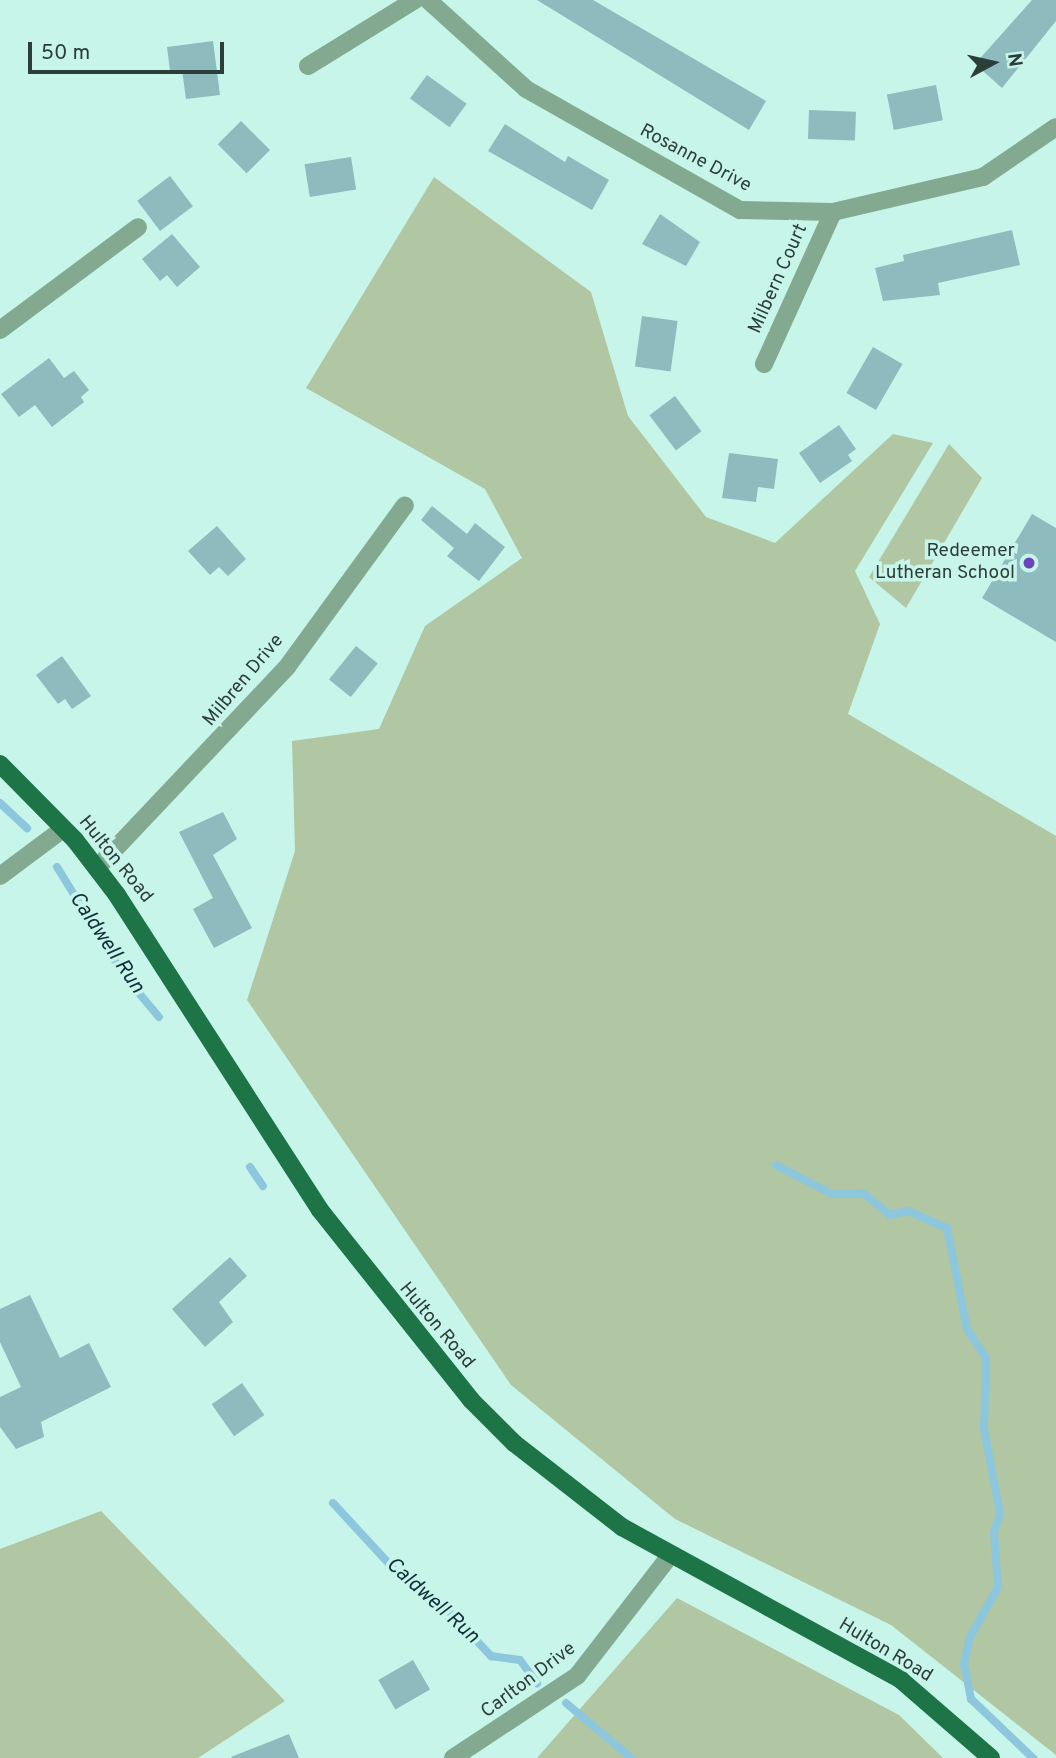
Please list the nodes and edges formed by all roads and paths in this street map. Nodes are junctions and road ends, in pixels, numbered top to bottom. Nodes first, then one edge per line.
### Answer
1 (415, 0) edge
2 (428, 0) edge
3 (308, 66) dead end
4 (1056, 127) edge
5 (833, 212) junction
6 (138, 227) dead end
7 (0, 330) edge
8 (764, 363) dead end
9 (405, 505) dead end
10 (0, 764) edge
11 (63, 829) junction
12 (97, 868) junction
13 (0, 876) edge
14 (670, 1557) junction
15 (453, 1758) edge
16 (991, 1758) edge

1 - 3 street
2 - 5 street, Rosanne Drive
4 - 5 street, Rosanne Drive
5 - 8 street, Milbern Court
6 - 7 street
9 - 12 street, Milbren Drive
10 - 11 main road, Hulton Road
11 - 12 main road, Hulton Road
11 - 13 street
12 - 14 main road, Hulton Road
14 - 15 street, Carlton Drive
14 - 16 main road, Hulton Road

